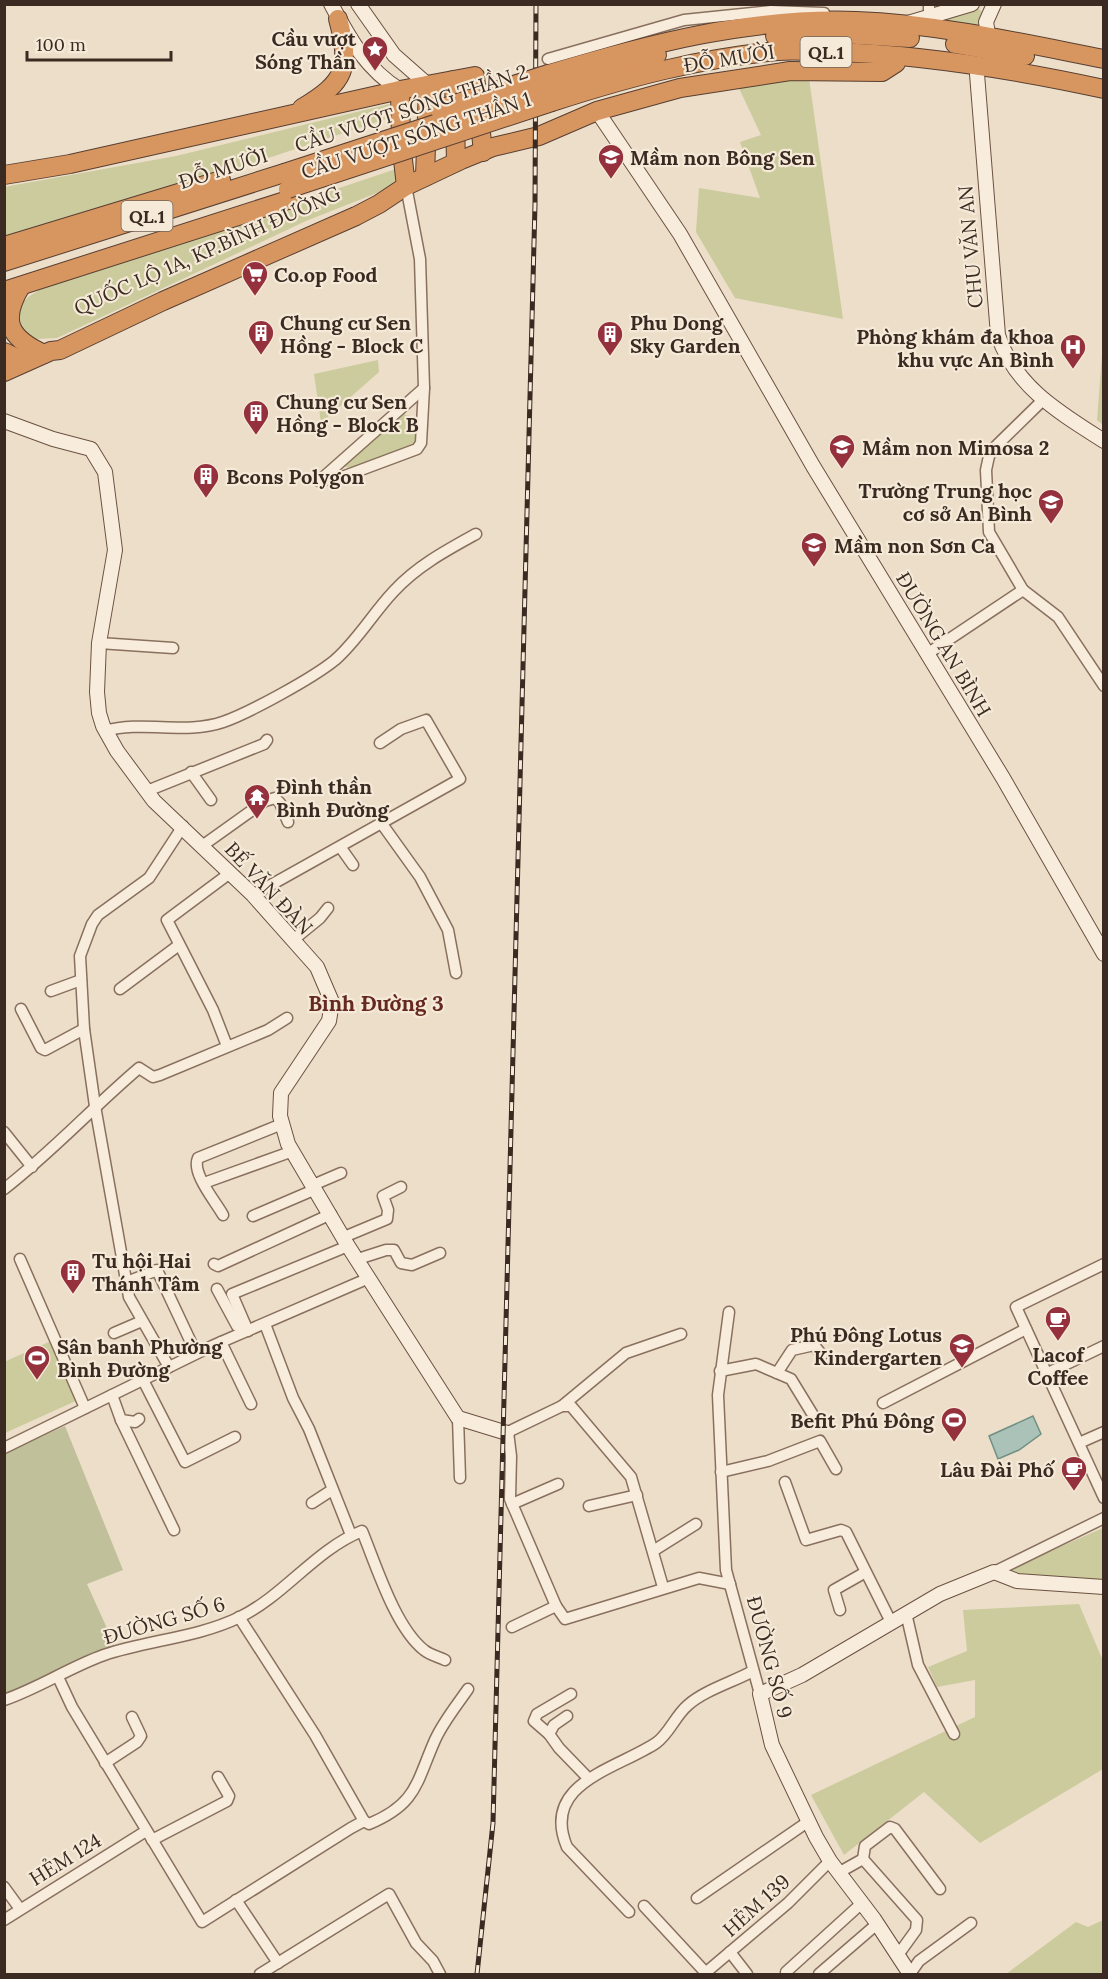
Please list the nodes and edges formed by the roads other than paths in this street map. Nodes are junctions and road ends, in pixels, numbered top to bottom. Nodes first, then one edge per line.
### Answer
1 (358, 4) edge
2 (972, 4) edge
3 (994, 4) edge
4 (929, 11) edge
5 (335, 12) edge
6 (900, 25) junction
7 (872, 34) junction
8 (989, 43) junction
9 (1104, 58) edge
10 (896, 63) junction
11 (977, 70) junction
12 (1104, 71) edge
13 (454, 80) junction
14 (428, 85) junction
15 (551, 87) junction
16 (1104, 89) edge
17 (400, 90) junction
18 (1104, 98) edge
19 (597, 111) junction
20 (291, 115) junction
21 (484, 152) junction
22 (456, 162) junction
23 (4, 175) edge
24 (425, 177) junction
25 (287, 180) junction
26 (406, 186) junction
27 (6, 252) edge
28 (15, 284) edge
29 (48, 352) junction
30 (9, 356) edge
31 (4, 372) edge
32 (424, 387) junction
33 (1043, 400) junction
34 (4, 421) edge
35 (1104, 441) edge
36 (476, 534) dead end
37 (1023, 590) junction
38 (99, 643) junction
39 (172, 648) dead end
40 (927, 654) junction
41 (1104, 686) edge
42 (105, 731) junction
43 (267, 740) dead end
44 (380, 743) dead end
45 (191, 772) junction
46 (147, 791) junction
47 (211, 800) dead end
48 (288, 822) dead end
49 (382, 824) junction
50 (183, 826) junction
51 (202, 846) junction
52 (340, 848) junction
53 (353, 865) dead end
54 (230, 873) junction
55 (253, 895) junction
56 (328, 908) dead end
57 (293, 940) junction
58 (179, 945) junction
59 (1104, 954) edge
60 (456, 974) dead end
61 (81, 980) junction
62 (120, 989) dead end
63 (51, 991) dead end
64 (21, 1009) dead end
65 (287, 1018) dead end
66 (84, 1029) junction
67 (227, 1046) junction
68 (95, 1106) junction
69 (282, 1124) junction
70 (4, 1132) edge
71 (293, 1151) junction
72 (32, 1167) junction
73 (341, 1173) dead end
74 (204, 1183) junction
75 (401, 1186) dead end
76 (314, 1187) junction
77 (4, 1189) edge
78 (331, 1214) junction
79 (223, 1215) dead end
80 (253, 1216) dead end
81 (346, 1241) junction
82 (440, 1253) dead end
83 (20, 1259) dead end
84 (358, 1259) junction
85 (214, 1264) dead end
86 (1104, 1264) edge
87 (369, 1278) junction
88 (127, 1282) junction
89 (217, 1289) dead end
90 (729, 1312) dead end
91 (142, 1321) junction
92 (265, 1324) junction
93 (1026, 1329) junction
94 (114, 1333) dead end
95 (245, 1333) junction
96 (681, 1334) dead end
97 (221, 1342) junction
98 (1104, 1346) edge
99 (196, 1353) junction
100 (822, 1355) dead end
101 (169, 1367) junction
102 (720, 1371) junction
103 (777, 1373) junction
104 (1048, 1373) junction
105 (143, 1380) junction
106 (111, 1395) junction
107 (884, 1403) dead end
108 (251, 1404) dead end
109 (562, 1406) junction
110 (85, 1408) junction
111 (813, 1415) dead end
112 (139, 1419) dead end
113 (460, 1419) junction
114 (122, 1420) junction
115 (501, 1431) junction
116 (1104, 1432) edge
117 (235, 1437) dead end
118 (1079, 1443) junction
119 (4, 1448) edge
120 (836, 1469) dead end
121 (721, 1472) junction
122 (460, 1478) dead end
123 (785, 1482) dead end
124 (558, 1484) dead end
125 (332, 1490) junction
126 (637, 1495) junction
127 (1104, 1498) edge
128 (312, 1503) dead end
129 (512, 1504) junction
130 (589, 1506) dead end
131 (1104, 1518) edge
132 (696, 1524) dead end
133 (174, 1530) dead end
134 (351, 1535) junction
135 (654, 1551) junction
136 (994, 1572) junction
137 (864, 1573) junction
138 (730, 1584) junction
139 (663, 1587) junction
140 (1104, 1587) edge
141 (556, 1606) junction
142 (840, 1610) dead end
143 (906, 1613) junction
144 (239, 1617) junction
145 (891, 1622) junction
146 (512, 1628) dead end
147 (445, 1660) dead end
148 (753, 1671) junction
149 (58, 1677) junction
150 (468, 1689) dead end
151 (571, 1694) dead end
152 (760, 1695) junction
153 (4, 1700) edge
154 (567, 1716) dead end
155 (132, 1718) dead end
156 (549, 1734) junction
157 (954, 1734) dead end
158 (105, 1763) junction
159 (218, 1778) dead end
160 (588, 1778) junction
161 (364, 1821) junction
162 (808, 1821) junction
163 (149, 1835) junction
164 (863, 1859) junction
165 (834, 1867) junction
166 (4, 1887) edge
167 (940, 1889) dead end
168 (697, 1898) dead end
169 (236, 1900) junction
170 (862, 1903) junction
171 (644, 1906) dead end
172 (20, 1909) junction
173 (629, 1912) dead end
174 (4, 1920) edge
175 (971, 1923) dead end
176 (877, 1924) junction
177 (730, 1952) junction
178 (898, 1955) junction
179 (278, 1963) junction
180 (786, 1972) dead end
181 (260, 1974) edge
182 (440, 1974) edge
183 (705, 1974) edge
184 (747, 1974) edge
185 (819, 1974) edge
186 (910, 1974) edge

1 - 14 street
2 - 4 street
3 - 8 street
4 - 6 street
5 - 17 street
5 - 20 highway
6 - 7 street
6 - 8 highway, ĐỖ MƯỜI / QL.1
6 - 15 highway, ĐỖ MƯỜI / QL.1
7 - 8 highway, ĐỖ MƯỜI / QL.1
7 - 15 highway, ĐỖ MƯỜI / QL.1
8 - 9 highway, ĐỖ MƯỜI / QL.1
8 - 12 highway, ĐỖ MƯỜI / QL.1
10 - 11 highway, QL.1
10 - 15 highway, ĐỖ MƯỜI / QL.1
10 - 19 highway, ĐỖ MƯỜI / QL.1
11 - 15 highway, ĐỖ MƯỜI / QL.1
11 - 16 highway, ĐỖ MƯỜI / QL.1
11 - 18 highway, ĐỖ MƯỜI / QL.1
11 - 33 street, CHU VĂN AN
13 - 14 highway
13 - 21 highway
13 - 22 highway
14 - 17 highway
14 - 24 highway
15 - 25 highway, CẦU VƯỢT SÓNG THẦN 1 / QL.1, bridge
15 - 25 highway, CẦU VƯỢT SÓNG THẦN 2 / QL.1, bridge
17 - 20 highway
17 - 26 highway
19 - 21 highway, ĐỖ MƯỜI / QL.1
19 - 40 street, ĐƯỜNG AN BÌNH
20 - 23 highway
21 - 22 highway, ĐỖ MƯỜI / QL.1
22 - 24 highway, ĐỖ MƯỜI / QL.1
24 - 26 highway, ĐỖ MƯỜI / QL.1
25 - 27 highway, ĐỖ MƯỜI / QL.1
25 - 28 highway, ĐỖ MƯỜI / QL.1
26 - 29 highway, ĐỖ MƯỜI
26 - 32 street
28 - 29 highway
29 - 30 highway
29 - 31 highway
32 - 32 street
33 - 35 street, CHU VĂN AN
33 - 37 street
34 - 38 street, BẾ VĂN ĐÀN
36 - 42 street
37 - 40 street
37 - 41 street
38 - 39 street
38 - 42 street, BẾ VĂN ĐÀN
40 - 59 street, ĐƯỜNG AN BÌNH
42 - 46 street, BẾ VĂN ĐÀN
43 - 45 street
44 - 49 street
45 - 46 street
45 - 47 street
46 - 50 street, BẾ VĂN ĐÀN
48 - 51 street
49 - 52 street
49 - 60 street
50 - 51 street, BẾ VĂN ĐÀN
50 - 61 street
51 - 54 street, BẾ VĂN ĐÀN
52 - 53 street
52 - 55 street
54 - 55 street, BẾ VĂN ĐÀN
54 - 58 street
55 - 57 street, BẾ VĂN ĐÀN
56 - 57 street
57 - 69 street, BẾ VĂN ĐÀN
58 - 62 street
58 - 67 street
61 - 63 street
61 - 66 street
64 - 66 street
65 - 67 street
66 - 68 street
67 - 68 street
68 - 72 street
68 - 88 street
69 - 71 street, BẾ VĂN ĐÀN
69 - 74 street
70 - 72 street
71 - 74 street
71 - 76 street, BẾ VĂN ĐÀN
72 - 77 street
73 - 76 street
74 - 79 street
75 - 81 street
76 - 78 street, BẾ VĂN ĐÀN
76 - 80 street
78 - 81 street, BẾ VĂN ĐÀN
78 - 85 street
81 - 84 street, BẾ VĂN ĐÀN
81 - 95 street
82 - 84 street
83 - 110 street
84 - 87 street, BẾ VĂN ĐÀN
86 - 93 street
87 - 92 street
87 - 113 street, BẾ VĂN ĐÀN
88 - 91 street
88 - 99 street
89 - 95 street
90 - 102 street, ĐƯỜNG SỐ 9
91 - 94 street
91 - 101 street
92 - 95 street
92 - 125 street
93 - 104 street
93 - 107 street
95 - 97 street
96 - 109 street
97 - 99 street
97 - 108 street
98 - 104 street
99 - 101 street
100 - 103 street
101 - 105 street
102 - 103 street
102 - 121 street, ĐƯỜNG SỐ 9
103 - 111 street
104 - 118 street
105 - 106 street
105 - 117 street
106 - 110 street
106 - 114 street
109 - 115 street
109 - 126 street
110 - 119 street
112 - 114 street
113 - 115 street
113 - 122 street
114 - 133 street
115 - 129 street
116 - 118 street
118 - 127 street
120 - 121 street
121 - 138 street, ĐƯỜNG SỐ 9
123 - 137 street
124 - 129 street
125 - 128 street
125 - 134 street
126 - 130 street
126 - 135 street
129 - 141 street
131 - 136 street
132 - 135 street
134 - 144 street, ĐƯỜNG SỐ 6
134 - 147 street
135 - 139 street
136 - 140 street
136 - 143 street
137 - 142 street
137 - 145 street
138 - 139 street
138 - 148 street, ĐƯỜNG SỐ 9
139 - 141 street
141 - 146 street
143 - 145 street
143 - 157 street
144 - 149 street, ĐƯỜNG SỐ 6
144 - 161 street
145 - 152 street
148 - 152 street, ĐƯỜNG SỐ 9
148 - 160 street
149 - 153 street, ĐƯỜNG SỐ 6
149 - 158 street
150 - 161 street
151 - 156 street
152 - 162 street, ĐƯỜNG SỐ 9
154 - 156 street
155 - 158 street
156 - 160 street
158 - 163 street
159 - 163 street, HẺM 124
160 - 173 street
161 - 169 street
162 - 165 street, ĐƯỜNG SỐ 9
162 - 168 street
163 - 169 street
163 - 172 street, HẺM 124
164 - 165 street, HẺM 139
164 - 167 street
164 - 178 street
165 - 170 street, ĐƯỜNG SỐ 9
165 - 177 street, HẺM 139
166 - 172 street
169 - 179 street
170 - 176 street, ĐƯỜNG SỐ 9
170 - 180 street
171 - 183 street
172 - 174 street, HẺM 124
175 - 186 street
176 - 178 street, ĐƯỜNG SỐ 9
176 - 185 street
177 - 183 street, HẺM 139
177 - 184 street
178 - 186 street, ĐƯỜNG SỐ 9
179 - 181 street
179 - 182 street

